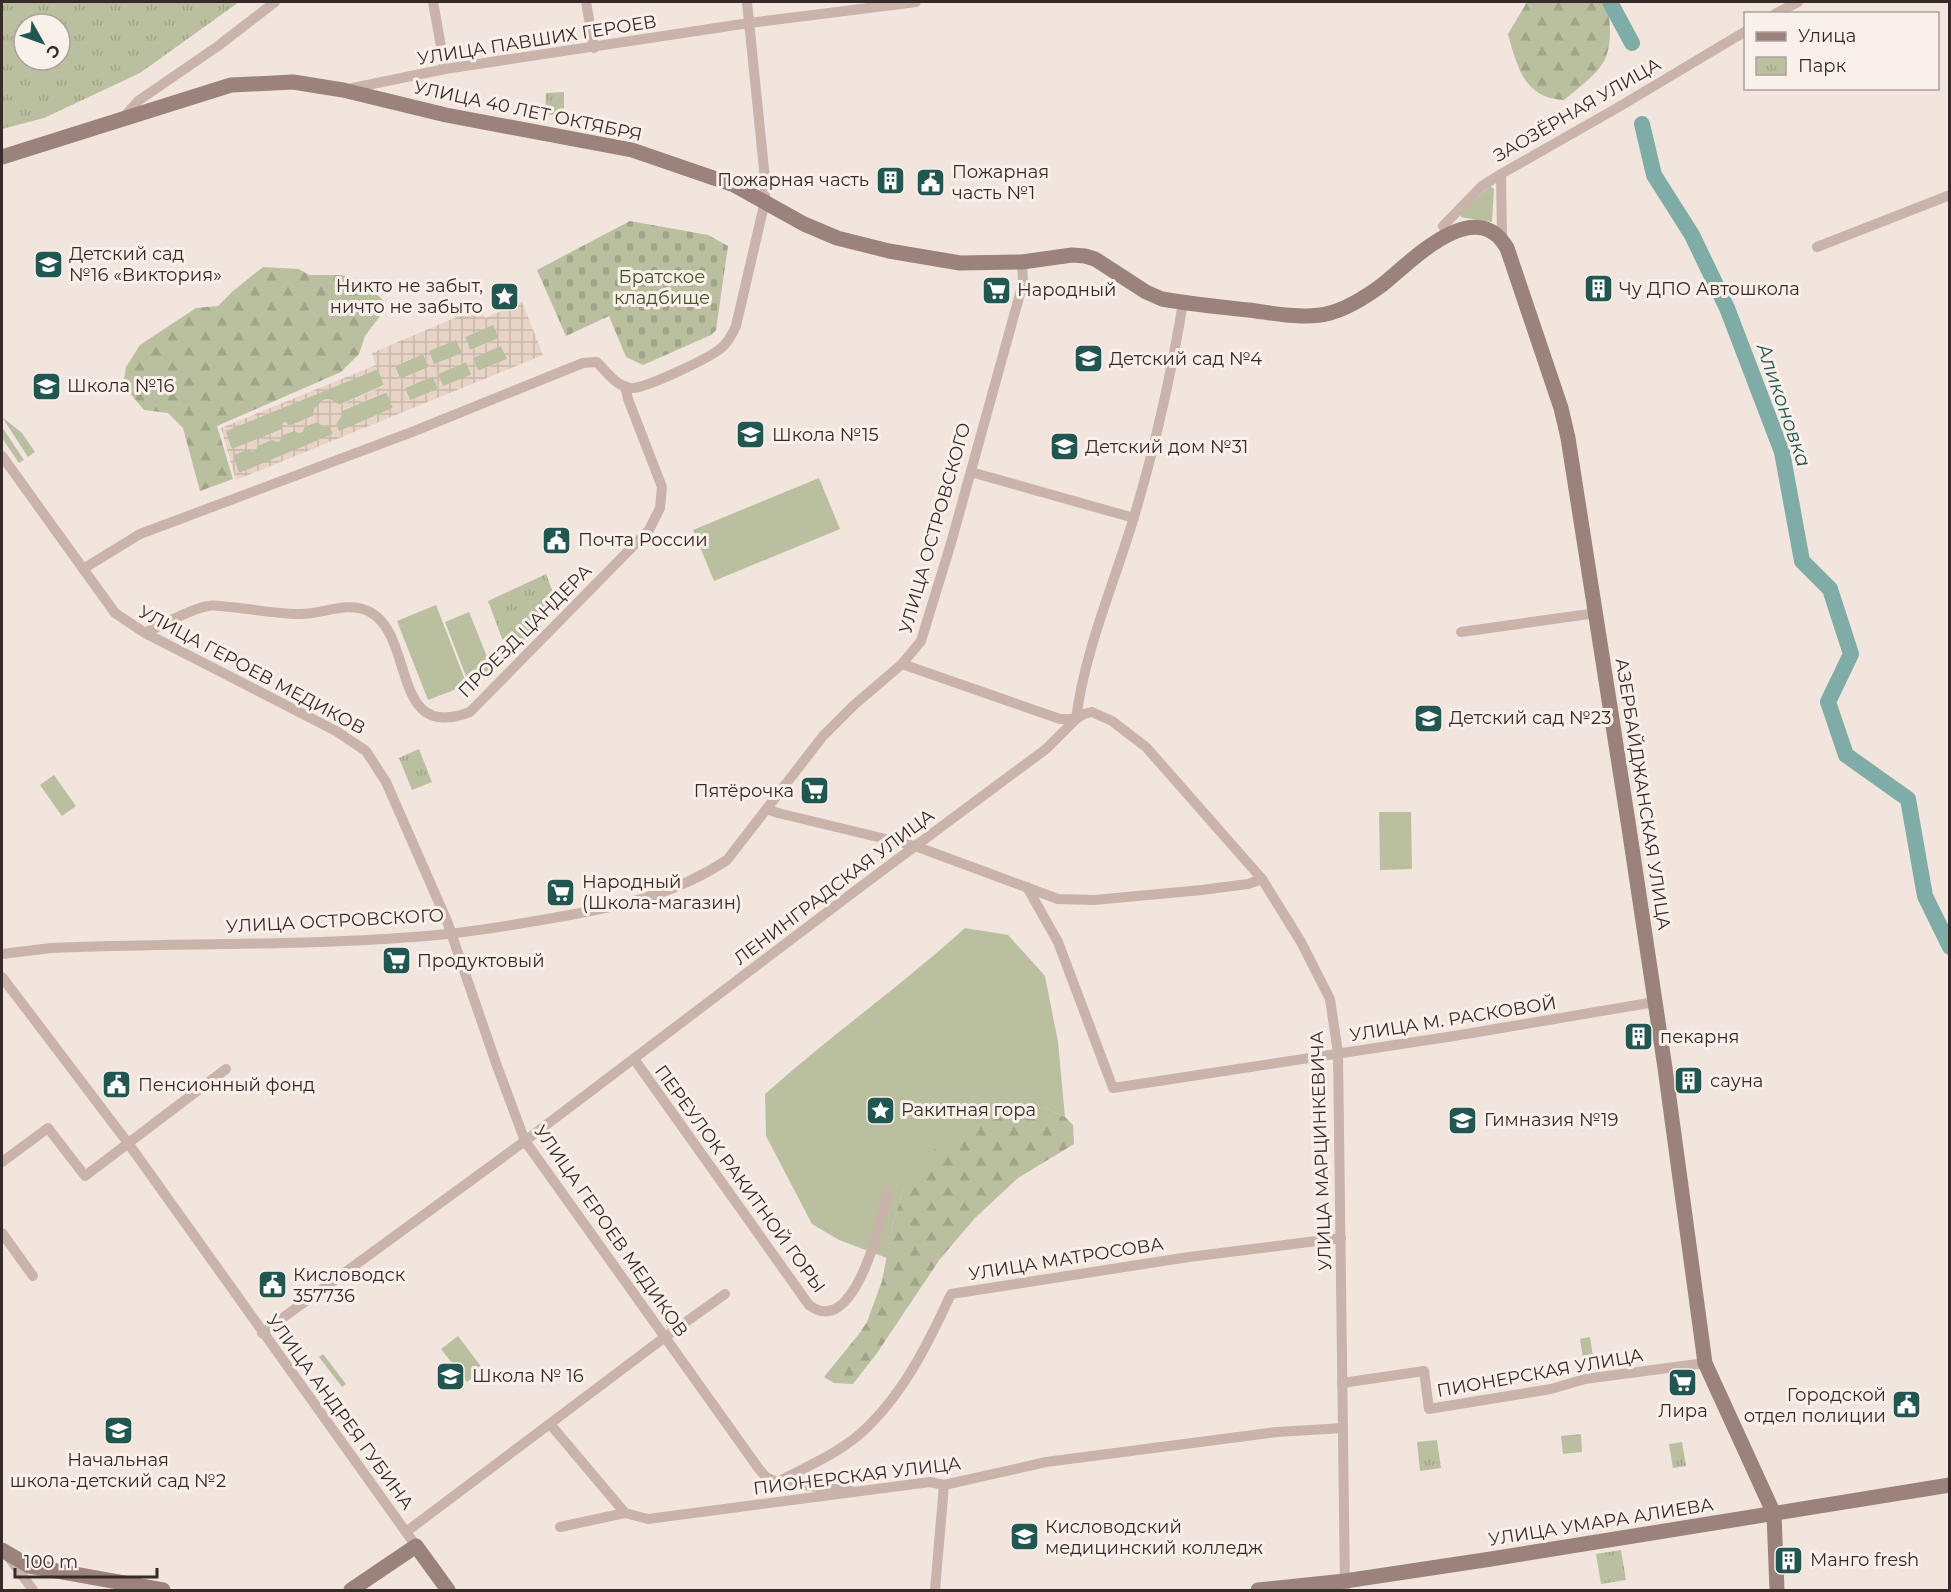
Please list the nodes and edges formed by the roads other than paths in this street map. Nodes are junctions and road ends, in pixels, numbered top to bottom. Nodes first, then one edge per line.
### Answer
1 (275, 2) edge
2 (433, 2) edge
3 (585, 2) edge
4 (747, 2) edge
5 (915, 2) edge
6 (1798, 2) edge
7 (1780, 12) edge
8 (749, 23) junction
9 (1744, 32) edge
10 (594, 48) junction
11 (446, 69) junction
12 (343, 90) junction
13 (121, 120) junction
14 (2, 157) edge
15 (1501, 174) junction
16 (1950, 195) edge
17 (765, 201) junction
18 (1448, 234) junction
19 (1502, 239) junction
20 (1817, 246) dead end
21 (1022, 262) junction
22 (1183, 303) junction
23 (625, 386) junction
24 (2, 456) edge
25 (971, 472) junction
26 (1134, 518) junction
27 (83, 569) junction
28 (1596, 613) junction
29 (1461, 632) dead end
30 (145, 633) junction
31 (902, 664) junction
32 (1076, 719) junction
33 (767, 809) junction
34 (915, 846) junction
35 (1262, 879) junction
36 (1028, 887) junction
37 (452, 933) junction
38 (2, 954) edge
39 (2, 978) edge
40 (1655, 1002) junction
41 (1338, 1053) junction
42 (634, 1059) junction
43 (226, 1069) dead end
44 (525, 1141) junction
45 (128, 1143) junction
46 (2, 1162) edge
47 (888, 1192) dead end
48 (2, 1233) edge
49 (1341, 1238) junction
50 (33, 1276) dead end
51 (725, 1294) dead end
52 (262, 1333) junction
53 (665, 1337) junction
54 (1705, 1363) junction
55 (1342, 1383) junction
56 (550, 1424) junction
57 (1343, 1428) junction
58 (777, 1482) junction
59 (944, 1485) junction
60 (1950, 1485) edge
61 (851, 1491) junction
62 (625, 1513) junction
63 (1774, 1514) junction
64 (560, 1527) dead end
65 (406, 1532) junction
66 (416, 1546) junction
67 (4, 1553) edge
68 (1345, 1586) edge
69 (33, 1590) edge
70 (163, 1590) edge
71 (351, 1590) edge
72 (448, 1590) edge
73 (935, 1590) edge
74 (1258, 1590) edge
75 (1777, 1590) edge

1 - 13 street
2 - 11 street
3 - 10 street
4 - 8 street
5 - 8 street, УЛИЦА ПАВШИХ ГЕРОЕВ
6 - 7 street
8 - 10 street, УЛИЦА ПАВШИХ ГЕРОЕВ
8 - 17 street
9 - 15 street, ЗАОЗЁРНАЯ УЛИЦА
10 - 11 street, УЛИЦА ПАВШИХ ГЕРОЕВ
11 - 12 street, УЛИЦА ПАВШИХ ГЕРОЕВ
12 - 13 main road, УЛИЦА 40 ЛЕТ ОКТЯБРЯ
12 - 17 main road, УЛИЦА 40 ЛЕТ ОКТЯБРЯ
13 - 14 main road, УЛИЦА 40 ЛЕТ ОКТЯБРЯ
15 - 18 street, ЗАОЗЁРНАЯ УЛИЦА
15 - 19 street
16 - 20 street
17 - 21 main road, УЛИЦА 40 ЛЕТ ОКТЯБРЯ
17 - 23 street
18 - 19 main road, УЛИЦА 40 ЛЕТ ОКТЯБРЯ
18 - 22 main road, УЛИЦА 40 ЛЕТ ОКТЯБРЯ
19 - 28 main road, АЗЕРБАЙДЖАНСКАЯ УЛИЦА
21 - 22 main road, УЛИЦА 40 ЛЕТ ОКТЯБРЯ
21 - 25 street, УЛИЦА ОСТРОВСКОГО
22 - 26 street
23 - 27 street
23 - 30 street, ПРОЕЗД ЦАНДЕРА
24 - 27 street, УЛИЦА ГЕРОЕВ МЕДИКОВ
25 - 26 street
25 - 31 street, УЛИЦА ОСТРОВСКОГО
26 - 32 street
27 - 30 street, УЛИЦА ГЕРОЕВ МЕДИКОВ
28 - 29 street
28 - 40 main road, АЗЕРБАЙДЖАНСКАЯ УЛИЦА
30 - 37 street, УЛИЦА ГЕРОЕВ МЕДИКОВ
31 - 32 street, УЛИЦА МАРЦИНКЕВИЧА
31 - 33 street, УЛИЦА ОСТРОВСКОГО
32 - 34 street, ЛЕНИНГРАДСКАЯ УЛИЦА
32 - 35 street, УЛИЦА МАРЦИНКЕВИЧА
33 - 34 street
33 - 37 street, УЛИЦА ОСТРОВСКОГО
34 - 36 street
34 - 42 street, ЛЕНИНГРАДСКАЯ УЛИЦА
35 - 36 street
35 - 41 street, УЛИЦА МАРЦИНКЕВИЧА
36 - 41 street, УЛИЦА М. РАСКОВОЙ
37 - 38 street, УЛИЦА ОСТРОВСКОГО
37 - 44 street, УЛИЦА ГЕРОЕВ МЕДИКОВ
39 - 45 street, УЛИЦА АНДРЕЯ ГУБИНА
40 - 41 street, УЛИЦА М. РАСКОВОЙ
40 - 54 main road, АЗЕРБАЙДЖАНСКАЯ УЛИЦА
41 - 49 street, УЛИЦА МАРЦИНКЕВИЧА
42 - 44 street, ЛЕНИНГРАДСКАЯ УЛИЦА
42 - 47 street, ПЕРЕУЛОК РАКИТНОЙ ГОРЫ
43 - 45 street
44 - 52 street, ЛЕНИНГРАДСКАЯ УЛИЦА
44 - 53 street, УЛИЦА ГЕРОЕВ МЕДИКОВ
45 - 46 street
45 - 52 street, УЛИЦА АНДРЕЯ ГУБИНА
48 - 50 street
49 - 55 street, УЛИЦА МАРЦИНКЕВИЧА
49 - 58 street, УЛИЦА МАТРОСОВА
51 - 53 street
52 - 65 street, УЛИЦА АНДРЕЯ ГУБИНА
53 - 56 street
53 - 58 street, УЛИЦА ГЕРОЕВ МЕДИКОВ
54 - 55 street, ПИОНЕРСКАЯ УЛИЦА
54 - 63 main road, АЗЕРБАЙДЖАНСКАЯ УЛИЦА
55 - 57 street, УЛИЦА МАРЦИНКЕВИЧА
56 - 62 street
56 - 65 street
57 - 59 street, ПИОНЕРСКАЯ УЛИЦА
57 - 68 street, УЛИЦА МАРЦИНКЕВИЧА
58 - 61 street
59 - 61 street, ПИОНЕРСКАЯ УЛИЦА
59 - 73 street
60 - 63 main road, УЛИЦА УМАРА АЛИЕВА
61 - 62 street, ПИОНЕРСКАЯ УЛИЦА
62 - 64 street
63 - 68 main road, УЛИЦА УМАРА АЛИЕВА
63 - 75 main road
65 - 66 street, УЛИЦА АНДРЕЯ ГУБИНА
66 - 71 main road
66 - 72 main road
67 - 69 street
67 - 70 main road
68 - 74 main road, УЛИЦА УМАРА АЛИЕВА

